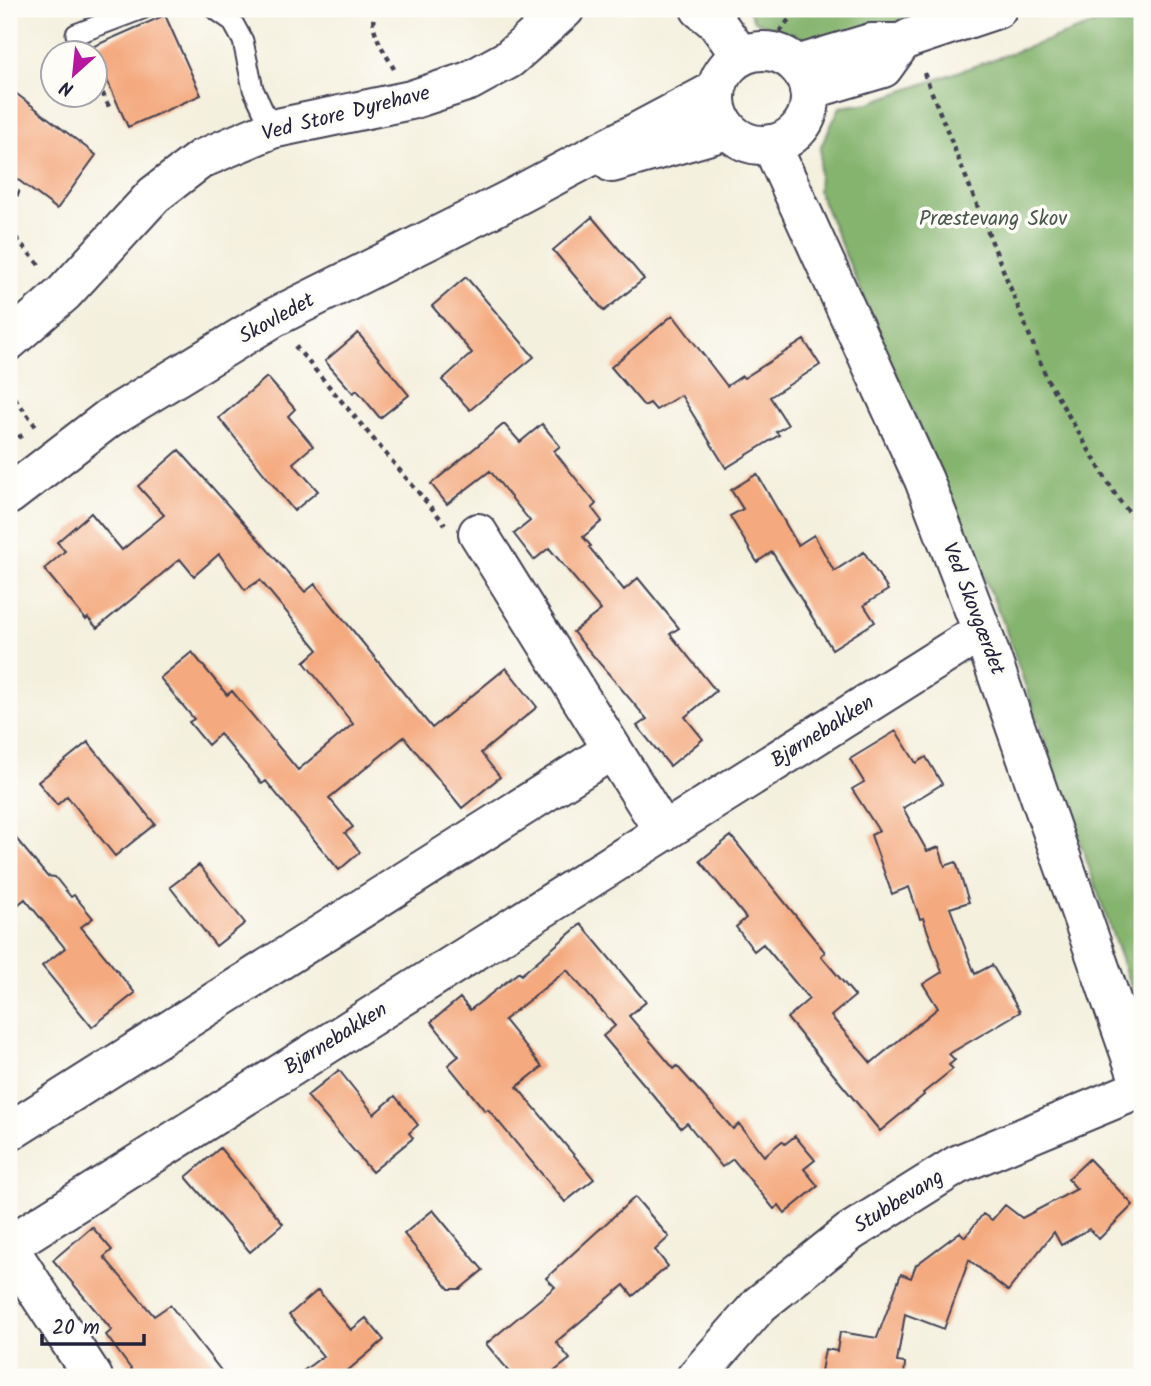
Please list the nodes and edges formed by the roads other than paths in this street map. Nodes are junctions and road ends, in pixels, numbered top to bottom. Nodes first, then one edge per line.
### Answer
1 (142, 9) edge
2 (215, 9) edge
3 (565, 9) edge
4 (700, 9) edge
5 (997, 9) edge
6 (76, 34) dead end
7 (741, 56) junction
8 (803, 77) junction
9 (716, 90) junction
10 (272, 129) junction
11 (728, 130) junction
12 (771, 144) junction
13 (562, 172) junction
14 (9, 341) edge
15 (9, 495) edge
16 (478, 533) road end
17 (982, 632) junction
18 (612, 750) junction
19 (664, 832) junction
20 (1142, 1088) edge
21 (9, 1132) edge
22 (9, 1246) edge
23 (93, 1377) edge
24 (696, 1377) edge

1 - 6 lane
2 - 10 lane
3 - 10 street, Ved Store Dyrehave
4 - 7 street
5 - 8 street
7 - 8 street
7 - 9 street
8 - 12 street
9 - 11 street
9 - 13 street, Skovledet
10 - 14 street, Ved Store Dyrehave
11 - 12 street
11 - 13 street, Skovledet
12 - 17 street, Ved Skovgærdet
13 - 15 street, Skovledet
16 - 18 street
17 - 19 street, Bjørnebakken
17 - 20 street, Ved Skovgærdet
18 - 19 street
18 - 21 street
19 - 22 street, Bjørnebakken
20 - 24 street, Stubbevang
22 - 23 street, Bjørnebakken

